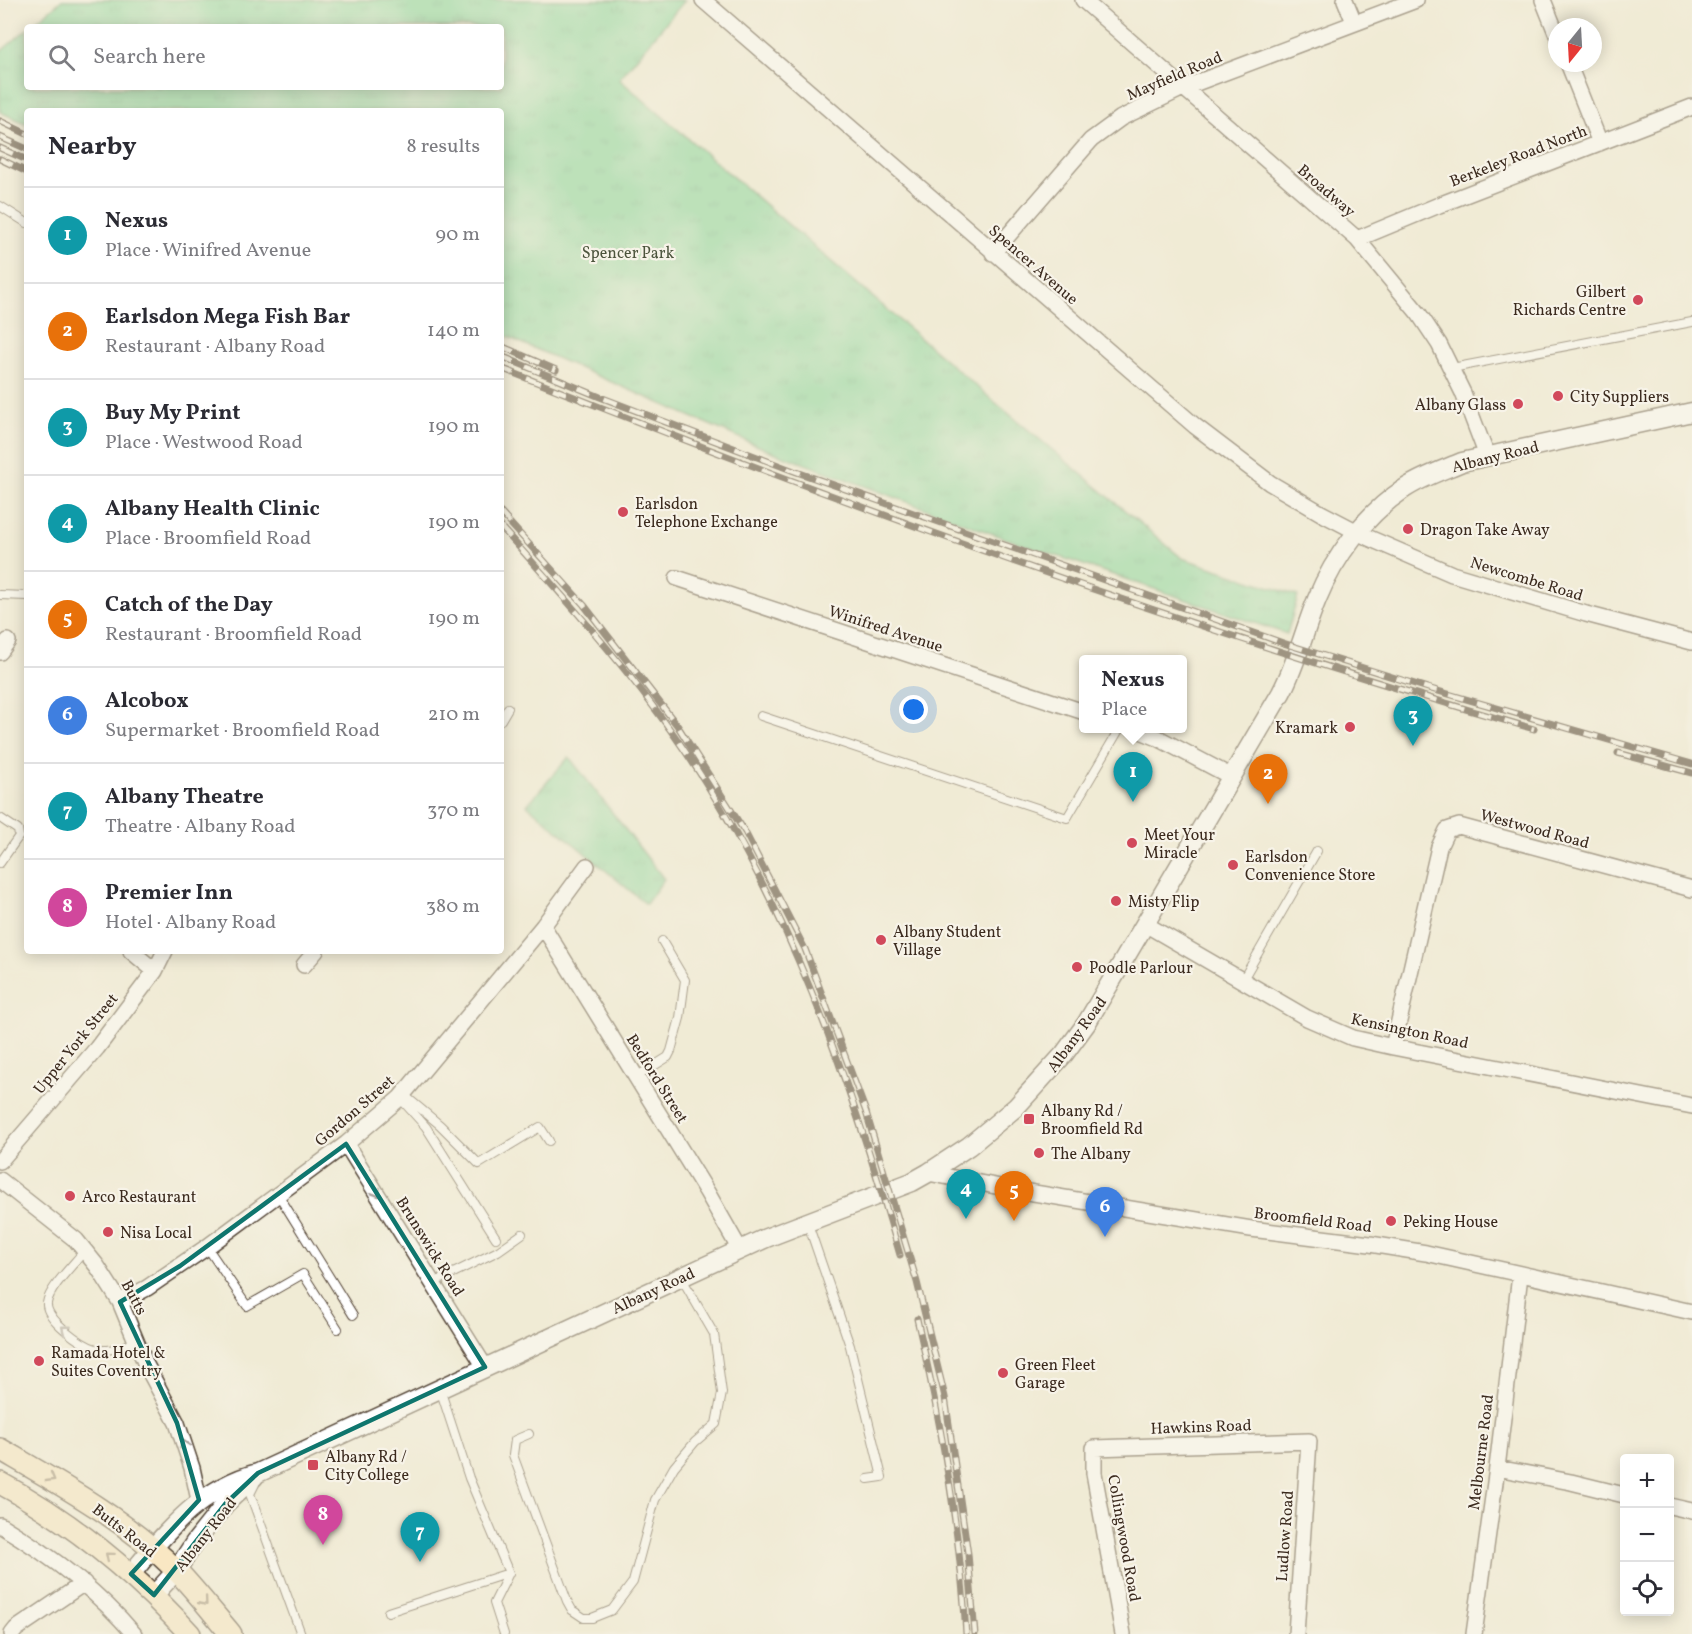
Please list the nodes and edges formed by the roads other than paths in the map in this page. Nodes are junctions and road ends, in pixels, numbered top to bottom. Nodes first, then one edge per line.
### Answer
1 (703, 0) edge
2 (1083, 0) edge
3 (1345, 0) edge
4 (1416, 0) edge
5 (1543, 0) edge
6 (1550, 18) edge
7 (1354, 22) junction
8 (1572, 72) edge
9 (1183, 88) junction
10 (1692, 107) edge
11 (1600, 143) junction
12 (0, 206) edge
13 (24, 221) edge
14 (1357, 239) junction
15 (993, 253) junction
16 (1692, 322) edge
17 (1452, 368) junction
18 (1692, 412) edge
19 (1487, 456) junction
20 (1358, 532) junction
21 (677, 578) dead end
22 (0, 595) edge
23 (24, 596) edge
24 (1692, 642) edge
25 (508, 708) dead end
26 (1079, 711) edge
27 (504, 715) edge
28 (761, 716) dead end
29 (1118, 733) edge
30 (1144, 733) edge
31 (1232, 777) junction
32 (0, 818) edge
33 (1317, 851) dead end
34 (0, 863) edge
35 (587, 866) dead end
36 (1692, 889) edge
37 (1145, 924) junction
38 (543, 926) junction
39 (662, 941) dead end
40 (135, 954) edge
41 (164, 954) edge
42 (313, 954) edge
43 (304, 965) dead end
44 (155, 971) junction
45 (1242, 981) junction
46 (1393, 1047) junction
47 (636, 1077) junction
48 (401, 1096) junction
49 (1692, 1106) edge
50 (549, 1141) dead end
51 (346, 1143) junction
52 (0, 1161) edge
53 (928, 1173) junction
54 (0, 1180) edge
55 (278, 1194) junction
56 (807, 1221) junction
57 (522, 1234) dead end
58 (496, 1238) dead end
59 (207, 1247) junction
60 (86, 1250) junction
61 (740, 1250) junction
62 (1520, 1275) junction
63 (681, 1277) junction
64 (433, 1283) junction
65 (120, 1302) junction
66 (1692, 1312) edge
67 (353, 1316) dead end
68 (338, 1329) dead end
69 (137, 1342) junction
70 (485, 1367) junction
71 (440, 1389) junction
72 (529, 1434) dead end
73 (1309, 1441) joint
74 (1094, 1448) joint
75 (0, 1449) edge
76 (1497, 1468) junction
77 (259, 1473) junction
78 (868, 1479) dead end
79 (0, 1483) edge
80 (1620, 1494) edge
81 (199, 1500) junction
82 (1674, 1507) edge
83 (1692, 1511) edge
84 (0, 1524) edge
85 (151, 1549) junction
86 (176, 1571) junction
87 (509, 1573) junction
88 (131, 1575) junction
89 (84, 1583) junction
90 (154, 1594) junction
91 (388, 1612) dead end
92 (12, 1634) edge
93 (134, 1634) edge
94 (190, 1634) edge
95 (231, 1634) edge
96 (301, 1634) edge
97 (504, 1634) edge
98 (1123, 1634) edge
99 (1296, 1634) edge
100 (1474, 1634) edge

1 - 15 street, Spencer Avenue
2 - 9 street, Broadway
3 - 7 street
4 - 7 street, Mayfield Road
5 - 6 street
7 - 9 street, Mayfield Road
8 - 11 street
9 - 14 street, Broadway
9 - 15 street, Mayfield Road
10 - 11 street, Berkeley Road North
11 - 14 street, Berkeley Road North
12 - 13 lane
14 - 17 street, Broadway
15 - 20 street, Spencer Avenue
16 - 17 lane
17 - 19 street, Broadway
18 - 19 street, Albany Road
19 - 20 street, Albany Road
20 - 24 street, Newcombe Road
20 - 31 street, Albany Road
21 - 26 street, Winifred Avenue
22 - 23 lane
25 - 27 lane
28 - 29 lane
30 - 31 street
31 - 37 street, Albany Road
32 - 34 lane
33 - 45 lane
35 - 38 street, Gordon Street
36 - 46 street, Westwood Road
37 - 45 street, Kensington Road
37 - 53 street, Albany Road
38 - 47 street, Bedford Street
38 - 48 street, Gordon Street
39 - 47 lane
40 - 44 street
41 - 44 street, Upper York Street
42 - 43 street
44 - 52 street, Upper York Street
45 - 46 street, Kensington Road
46 - 49 street, Kensington Road
47 - 61 street, Bedford Street
48 - 50 lane
48 - 51 street, Gordon Street
48 - 58 lane
51 - 55 street, Gordon Street
51 -> 64 street, Brunswick Road
53 - 56 street, Albany Road
53 - 62 street, Broomfield Road
54 - 60 street, Butts
55 - 59 street, Gordon Street
55 - 67 lane
56 - 61 street, Albany Road
56 - 78 lane
57 - 64 lane
59 - 65 street, Gordon Street
59 - 68 lane
60 - 65 street, Butts
69 -> 60 lane
61 - 63 street, Albany Road
62 - 66 street, Broomfield Road
62 - 76 street, Melbourne Road
63 - 70 street, Albany Road
63 - 72 lane
64 - 70 street, Brunswick Road
65 - 69 street, Butts
81 -> 69 street, Butts
70 - 71 street, Albany Road
71 - 77 street, Albany Road
71 - 87 lane
73 - 74 street, Hawkins Road
73 - 99 street, Ludlow Road
74 - 98 street, Collingwood Road
75 -> 85 main road, Butts Road
76 - 80 street
76 - 100 street, Melbourne Road
77 - 81 street, Albany Road
77 - 86 street, Albany Road
77 - 96 lane
88 -> 79 main road, Butts Road
81 - 85 street, Albany Road
82 - 83 street
84 - 89 street
85 - 86 main road, Butts Road
85 - 88 street, Albany Road
86 - 90 street, Albany Road
86 -> 95 main road, Butts Road
87 - 91 lane
87 - 97 lane
88 - 90 main road, Butts Road
89 - 92 street
89 - 93 street
90 - 94 main road, Butts Road

